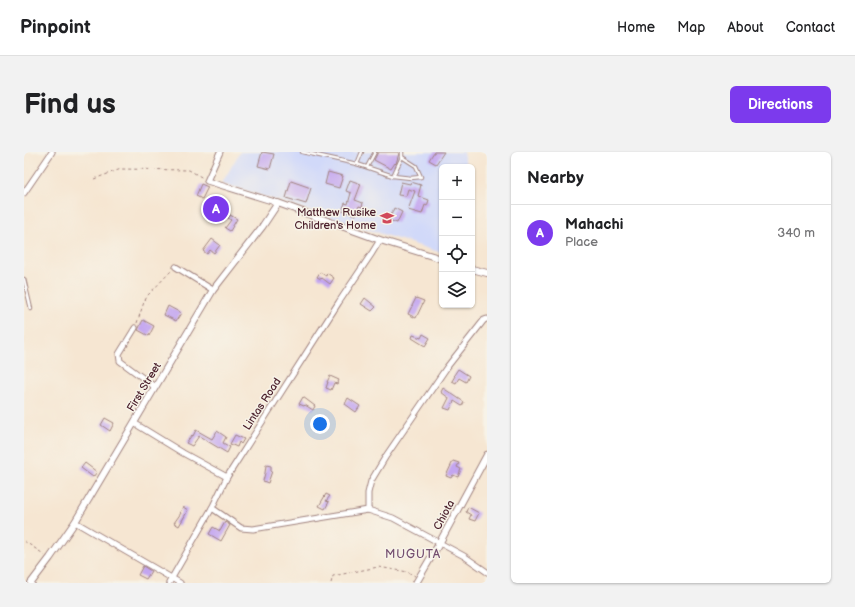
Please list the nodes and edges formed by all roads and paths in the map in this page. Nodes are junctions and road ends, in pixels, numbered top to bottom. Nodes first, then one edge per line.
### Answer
1 (52, 152) edge
2 (220, 152) edge
3 (302, 152) edge
4 (362, 152) edge
5 (375, 152) edge
6 (402, 152) edge
7 (402, 157) junction
8 (357, 164) junction
9 (367, 167) junction
10 (393, 176) junction
11 (94, 179) dead end
12 (207, 181) junction
13 (24, 193) edge
14 (278, 203) junction
15 (380, 240) junction
16 (439, 258) edge
17 (176, 267) joint
18 (475, 270) edge
19 (487, 273) edge
20 (24, 279) edge
21 (213, 290) junction
22 (31, 309) dead end
23 (487, 319) edge
24 (135, 328) joint
25 (155, 387) junction
26 (134, 423) junction
27 (487, 455) edge
28 (227, 477) junction
29 (212, 508) junction
30 (368, 510) junction
31 (75, 522) junction
32 (24, 541) edge
33 (440, 542) junction
34 (50, 558) junction
35 (487, 572) edge
36 (418, 580) edge
37 (170, 581) edge
38 (31, 583) edge
39 (180, 583) edge
40 (332, 583) edge

1 - 13 street
2 - 12 street
3 - 8 lane
4 - 8 lane
5 - 9 lane
6 - 7 lane
7 - 10 lane
7 - 10 lane
8 - 9 lane
9 - 10 lane
11 - 12 path
12 - 14 street
14 - 15 street
14 - 21 street, First Street
15 - 16 street
15 - 28 street, Lintas Road
17 - 21 street
17 - 24 path
18 - 19 street
20 - 22 lane
21 - 25 street, First Street
23 - 30 street
24 - 25 street
25 - 26 street, First Street
26 - 28 street
26 - 31 street, First Street
27 - 33 street, Chiota
28 - 29 street, Lintas Road
29 - 30 street
29 - 37 street, Lintas Road
30 - 33 street
31 - 34 street, First Street
31 - 37 street
32 - 34 path
33 - 35 street
33 - 36 street, Chiota
34 - 38 street, First Street
36 - 40 path
37 - 39 street

